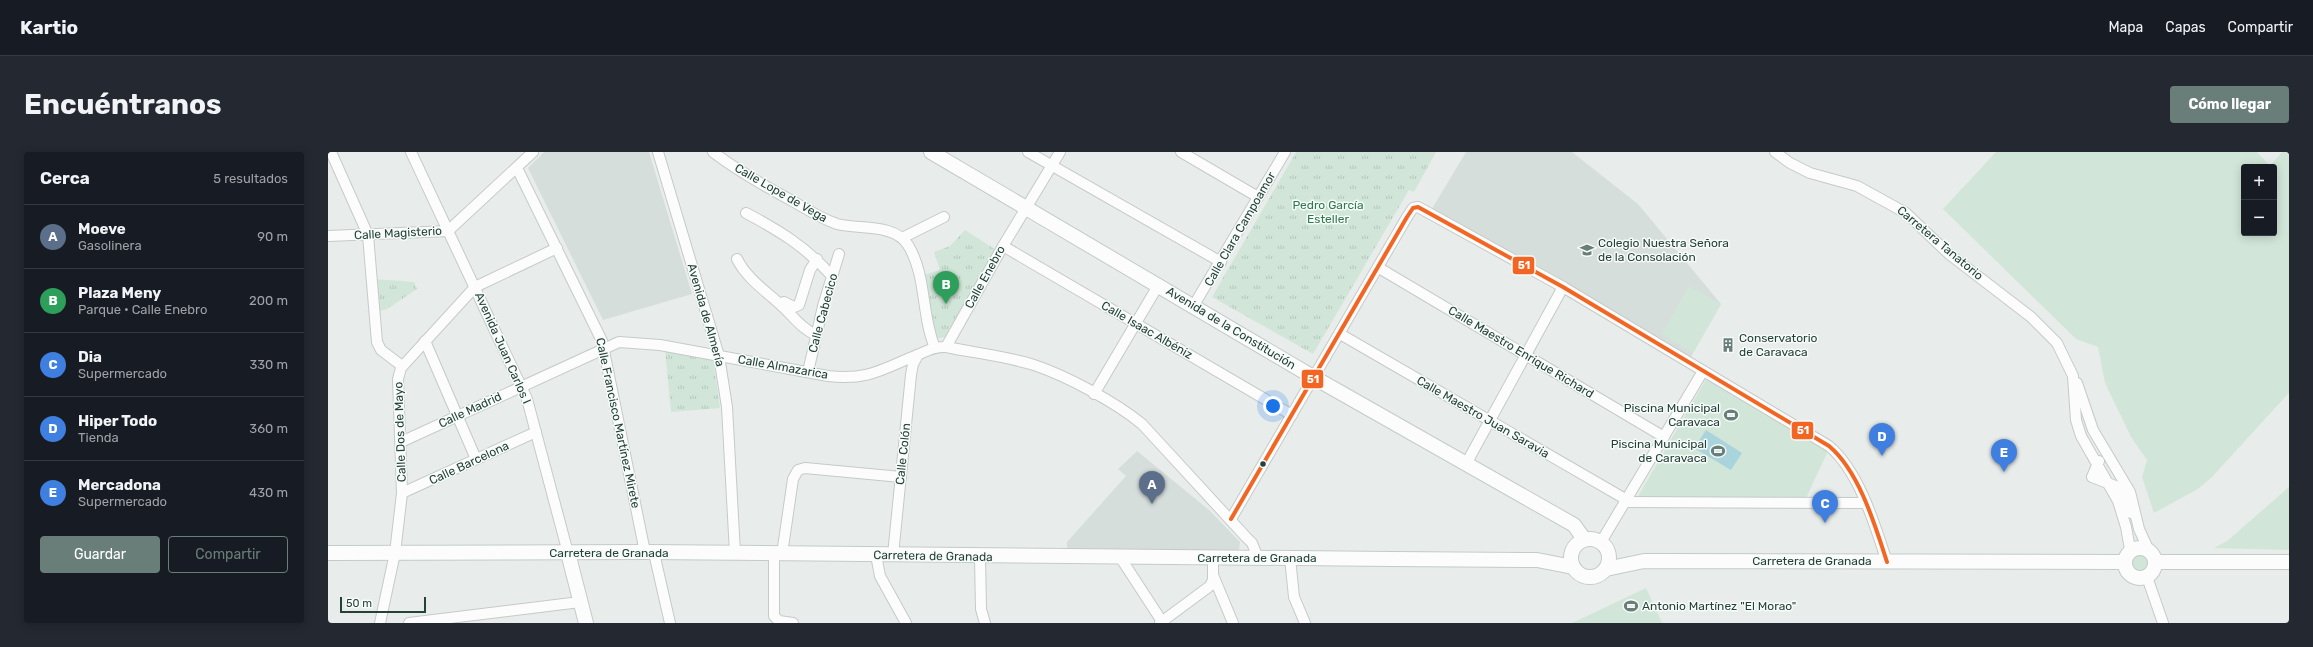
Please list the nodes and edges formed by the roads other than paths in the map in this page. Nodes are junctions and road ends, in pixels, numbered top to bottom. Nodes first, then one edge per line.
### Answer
1 (331, 152) edge
2 (411, 152) edge
3 (533, 152) edge
4 (658, 152) edge
5 (713, 152) edge
6 (931, 152) edge
7 (1028, 152) edge
8 (1060, 152) edge
9 (1181, 152) edge
10 (1285, 152) edge
11 (1775, 152) edge
12 (1052, 166) junction
13 (517, 168) junction
14 (1258, 197) junction
15 (1026, 208) junction
16 (746, 213) dead end
17 (944, 217) dead end
18 (448, 231) junction
19 (368, 235) junction
20 (328, 236) edge
21 (902, 238) junction
22 (1002, 246) junction
23 (557, 248) junction
24 (839, 254) dead end
25 (738, 259) dead end
26 (817, 259) junction
27 (1221, 262) junction
28 (1379, 268) junction
29 (832, 276) junction
30 (1159, 284) junction
31 (475, 287) junction
32 (1563, 288) junction
33 (1194, 305) junction
34 (782, 306) junction
35 (1136, 323) junction
36 (1340, 334) junction
37 (816, 335) junction
38 (425, 341) junction
39 (603, 347) junction
40 (946, 347) junction
41 (935, 348) junction
42 (918, 355) junction
43 (1526, 355) junction
44 (719, 356) junction
45 (402, 366) junction
46 (1703, 371) junction
47 (808, 372) junction
48 (2073, 376) junction
49 (1314, 377) junction
50 (522, 386) junction
51 (1094, 394) junction
52 (2084, 402) junction
53 (1292, 415) junction
54 (457, 416) junction
55 (1490, 421) junction
56 (536, 432) junction
57 (1664, 437) junction
58 (401, 442) junction
59 (476, 459) junction
60 (1466, 464) junction
61 (2098, 466) junction
62 (901, 476) junction
63 (2107, 481) junction
64 (402, 493) junction
65 (1626, 501) junction
66 (1866, 503) junction
67 (1231, 519) junction
68 (2139, 530) junction
69 (1584, 539) junction
70 (1605, 547) junction
71 (649, 552) junction
72 (328, 553) edge
73 (395, 553) junction
74 (568, 553) junction
75 (736, 553) junction
76 (778, 554) junction
77 (876, 555) junction
78 (892, 555) junction
79 (2152, 556) junction
80 (980, 557) junction
81 (1120, 557) junction
82 (1213, 558) junction
83 (1258, 558) junction
84 (1290, 558) junction
85 (2126, 558) junction
86 (1572, 561) junction
87 (1644, 561) junction
88 (1887, 562) junction
89 (2289, 562) edge
90 (1606, 569) junction
91 (1213, 575) junction
92 (2147, 577) junction
93 (1207, 588) junction
94 (1220, 592) junction
95 (580, 602) junction
96 (380, 623) edge
97 (409, 623) edge
98 (586, 623) edge
99 (670, 623) edge
100 (793, 623) edge
101 (906, 623) edge
102 (985, 623) edge
103 (1162, 623) edge
104 (1234, 623) edge
105 (1305, 623) edge
106 (2162, 623) edge

1 - 19 street
2 - 18 street, Avenida Juan Carlos I
3 - 13 street, Calle Magisterio
4 - 44 street, Avenida de Almería
5 - 21 street, Calle Lope de Vega
6 - 15 main road, Avenida de la Constitución
7 - 12 street
8 - 12 street, Calle Enebro
9 - 14 street
10 - 14 street, Calle Clara Campoamor
11 - 48 street, Carretera Tanatorio
12 - 15 street, Calle Enebro
12 - 27 street
13 - 18 street, Calle Magisterio
13 - 23 street, Calle Francisco Martínez Mirete
14 - 27 street, Calle Clara Campoamor
15 - 22 street, Calle Enebro
15 - 30 main road, Avenida de la Constitución
16 - 26 street
17 - 21 street
18 - 19 street, Calle Magisterio
18 - 31 street, Avenida Juan Carlos I
19 - 20 street, Calle Magisterio
19 - 45 street
21 - 41 street
22 - 35 street, Calle Isaac Albéniz
22 - 40 street, Calle Enebro
23 - 31 street, Calle Dos de Mayo
23 - 39 street, Calle Francisco Martínez Mirete
24 - 29 street, Calle Cabecico
25 - 34 street
26 - 29 street
26 - 34 street
27 - 33 street, Calle Clara Campoamor
28 - 32 street
28 - 36 street
28 - 43 street, Calle Maestro Enrique Richard
29 - 37 street, Calle Cabecico
30 - 33 main road, Avenida de la Constitución
30 - 35 street
31 - 38 street, Calle Dos de Mayo
31 - 50 street, Avenida Juan Carlos I
32 - 43 street
32 - 46 street
33 - 49 main road, Avenida de la Constitución
34 - 37 street
35 - 51 street
35 - 53 street, Calle Isaac Albéniz
36 - 49 street
36 - 55 street, Calle Maestro Juan Saravia
37 - 47 street, Calle Cabecico
38 - 45 street, Calle Dos de Mayo
38 - 54 street
39 - 44 street, Calle Almazarica
39 - 50 street, Calle Madrid
39 - 71 street, Calle Francisco Martínez Mirete
40 - 41 street, Calle Almazarica
40 - 51 street, Calle Almazarica
41 - 42 street, Calle Almazarica
42 - 47 street, Calle Almazarica
42 - 62 street, Calle Colón
43 - 55 street
43 - 57 street, Calle Maestro Enrique Richard
44 - 47 street, Calle Almazarica
44 - 75 street, Avenida de Almería
45 - 58 street, Calle Dos de Mayo
46 - 57 street
46 - 66 street
48 - 52 street, Carretera Tanatorio
48 - 61 street
49 - 53 street
49 - 60 main road, Avenida de la Constitución
50 - 54 street, Calle Madrid
50 - 56 street, Avenida Juan Carlos I
51 - 67 street, Calle Almazarica
52 - 61 street
52 - 68 street, Carretera Tanatorio
53 - 67 street
54 - 58 street, Calle Madrid
54 - 59 street
55 - 60 street
55 - 65 street, Calle Maestro Juan Saravia
56 - 59 street, Calle Barcelona
56 - 74 street, Avenida Juan Carlos I
57 - 65 street
58 - 64 street, Calle Dos de Mayo
59 - 64 street, Calle Barcelona
60 - 69 main road, Avenida de la Constitución
61 - 63 street
62 - 76 street
62 - 78 street, Calle Colón
63 - 68 street
63 - 85 street
64 - 73 street, Calle Dos de Mayo
65 - 66 street
65 - 70 street
66 - 88 street
67 - 83 street, Calle Almazarica
68 - 79 street
69 - 70 main road, Carretera de Granada
69 - 86 main road
70 - 87 main road, Carretera de Granada
70 - 90 main road
71 - 74 main road, Carretera de Granada
71 - 75 main road, Carretera de Granada
71 - 99 street, Calle Francisco Martínez Mirete
72 - 73 main road, Carretera de Granada
73 - 74 main road, Carretera de Granada
73 - 96 street, Calle Dos de Mayo
74 - 95 main road, Avenida Juan Carlos I
75 - 76 main road, Carretera de Granada
76 - 77 main road, Carretera de Granada
76 - 100 street
77 - 78 main road, Carretera de Granada
77 - 101 street
78 - 80 main road, Carretera de Granada
79 - 85 main road, Carretera de Granada
79 - 89 main road, Carretera de Granada
79 - 92 main road
80 - 81 main road, Carretera de Granada
80 - 102 street
81 - 82 main road, Carretera de Granada
81 - 103 street
82 - 83 main road, Carretera de Granada
82 - 91 street
83 - 84 main road, Carretera de Granada
84 - 86 main road, Carretera de Granada
84 - 105 street
85 - 88 main road, Carretera de Granada
85 - 92 main road
86 - 90 main road, Carretera de Granada
87 - 88 main road, Carretera de Granada
87 - 90 main road, Carretera de Granada
91 - 93 street
91 - 94 street
92 - 106 street
93 - 94 street
93 - 103 street
94 - 104 street
95 - 97 street
95 - 98 main road, Avenida Juan Carlos I

